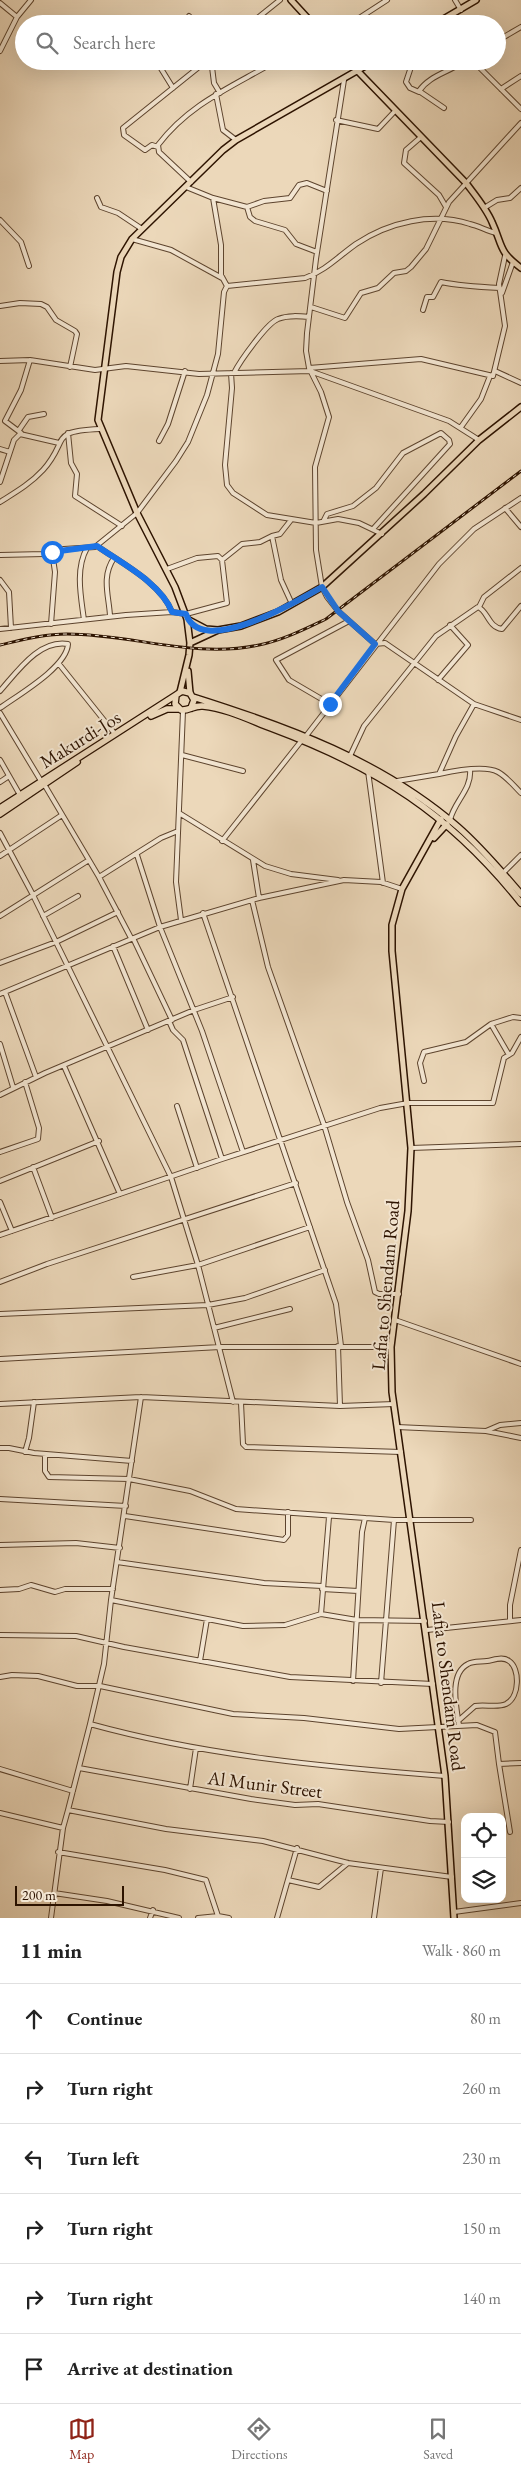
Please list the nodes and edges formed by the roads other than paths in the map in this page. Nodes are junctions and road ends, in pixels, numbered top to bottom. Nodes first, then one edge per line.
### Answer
1 (30, 0) edge
2 (280, 0) edge
3 (387, 0) edge
4 (455, 0) edge
5 (476, 0) edge
6 (294, 1) edge
7 (0, 3) edge
8 (461, 10) junction
9 (15, 15) edge
10 (19, 15) edge
11 (261, 15) edge
12 (306, 15) edge
13 (364, 15) edge
14 (452, 15) edge
15 (15, 23) edge
16 (521, 27) edge
17 (506, 36) edge
18 (0, 51) edge
19 (162, 70) edge
20 (196, 70) edge
21 (213, 70) edge
22 (260, 70) edge
23 (360, 70) edge
24 (410, 70) edge
25 (450, 70) edge
26 (483, 70) edge
27 (357, 72) junction
28 (521, 76) edge
29 (168, 78) junction
30 (344, 80) junction
31 (178, 83) junction
32 (173, 88) junction
33 (501, 89) junction
34 (419, 92) junction
35 (218, 94) junction
36 (444, 108) dead end
37 (521, 109) edge
38 (395, 111) junction
39 (336, 120) junction
40 (520, 124) edge
41 (421, 136) junction
42 (236, 140) junction
43 (158, 147) junction
44 (466, 183) junction
45 (188, 185) junction
46 (521, 188) edge
47 (327, 192) junction
48 (97, 198) dead end
49 (213, 198) junction
50 (446, 206) junction
51 (247, 207) junction
52 (484, 208) junction
53 (440, 219) junction
54 (0, 220) edge
55 (142, 229) junction
56 (496, 233) junction
57 (132, 239) junction
58 (317, 252) junction
59 (505, 256) junction
60 (513, 262) junction
61 (28, 266) dead end
62 (521, 268) edge
63 (314, 275) junction
64 (222, 278) junction
65 (227, 286) junction
66 (500, 288) junction
67 (502, 293) junction
68 (0, 306) edge
69 (311, 306) junction
70 (423, 310) dead end
71 (309, 317) junction
72 (30, 360) junction
73 (0, 361) edge
74 (70, 366) junction
75 (104, 370) junction
76 (310, 370) junction
77 (185, 371) junction
78 (495, 371) junction
79 (215, 373) junction
80 (233, 373) junction
81 (490, 376) junction
82 (521, 383) edge
83 (521, 407) edge
84 (44, 414) dead end
85 (0, 420) edge
86 (5, 422) junction
87 (461, 427) junction
88 (100, 429) junction
89 (20, 432) junction
90 (68, 433) junction
91 (479, 440) junction
92 (159, 441) dead end
93 (58, 443) junction
94 (0, 449) edge
95 (10, 452) junction
96 (0, 482) edge
97 (521, 498) edge
98 (0, 502) edge
99 (505, 508) junction
100 (137, 513) junction
101 (291, 520) junction
102 (324, 520) junction
103 (316, 523) junction
104 (122, 526) junction
105 (521, 527) edge
106 (374, 529) junction
107 (382, 534) junction
108 (272, 536) junction
109 (97, 546) junction
110 (87, 548) junction
111 (52, 552) junction
112 (0, 555) edge
113 (114, 558) junction
114 (222, 560) junction
115 (521, 568) edge
116 (167, 569) junction
117 (0, 580) edge
118 (322, 587) junction
119 (292, 604) junction
120 (521, 606) edge
121 (479, 607) junction
122 (172, 612) junction
123 (110, 616) junction
124 (186, 616) junction
125 (84, 620) junction
126 (349, 621) junction
127 (51, 624) junction
128 (450, 624) junction
129 (0, 628) edge
130 (11, 628) junction
131 (218, 630) junction
132 (190, 643) junction
133 (375, 644) junction
134 (415, 663) junction
135 (59, 664) junction
136 (188, 666) junction
137 (438, 680) junction
138 (0, 691) edge
139 (178, 694) junction
140 (191, 695) junction
141 (330, 704) junction
142 (474, 704) junction
143 (0, 708) edge
144 (191, 708) junction
145 (181, 710) junction
146 (0, 713) edge
147 (521, 720) edge
148 (115, 734) junction
149 (304, 738) junction
150 (182, 755) junction
151 (350, 756) junction
152 (0, 760) edge
153 (470, 770) junction
154 (242, 771) dead end
155 (368, 771) junction
156 (440, 774) junction
157 (9, 776) junction
158 (0, 782) edge
159 (43, 782) junction
160 (395, 782) junction
161 (521, 793) edge
162 (20, 795) junction
163 (0, 808) edge
164 (179, 813) junction
165 (0, 814) edge
166 (62, 815) junction
167 (447, 819) junction
168 (178, 831) junction
169 (0, 833) edge
170 (222, 841) junction
171 (9, 850) junction
172 (137, 855) junction
173 (521, 855) edge
174 (0, 856) edge
175 (89, 860) junction
176 (253, 860) junction
177 (503, 873) junction
178 (99, 877) junction
179 (344, 880) junction
180 (383, 883) junction
181 (402, 889) junction
182 (521, 894) edge
183 (33, 895) junction
184 (78, 896) dead end
185 (260, 898) junction
186 (252, 900) junction
187 (521, 903) edge
188 (118, 912) junction
189 (203, 913) junction
190 (0, 916) edge
191 (43, 916) junction
192 (181, 920) junction
193 (160, 927) junction
194 (132, 938) junction
195 (56, 942) junction
196 (113, 946) junction
197 (0, 964) edge
198 (68, 966) junction
199 (2, 993) edge
200 (233, 997) junction
201 (194, 1010) junction
202 (521, 1018) edge
203 (170, 1020) junction
204 (492, 1024) junction
205 (148, 1030) junction
206 (521, 1037) edge
207 (0, 1044) edge
208 (109, 1047) junction
209 (509, 1055) junction
210 (64, 1066) junction
211 (36, 1077) junction
212 (424, 1081) dead end
213 (25, 1082) junction
214 (13, 1087) junction
215 (0, 1095) edge
216 (408, 1103) junction
217 (177, 1106) dead end
218 (324, 1125) junction
219 (281, 1140) junction
220 (99, 1141) junction
221 (521, 1144) edge
222 (411, 1148) junction
223 (0, 1152) edge
224 (243, 1152) junction
225 (222, 1159) junction
226 (33, 1167) junction
227 (197, 1168) junction
228 (171, 1177) junction
229 (0, 1181) edge
230 (296, 1183) junction
231 (120, 1194) junction
232 (0, 1202) edge
233 (52, 1218) junction
234 (185, 1220) junction
235 (310, 1227) junction
236 (12, 1231) junction
237 (0, 1235) edge
238 (198, 1264) junction
239 (325, 1270) junction
240 (133, 1278) dead end
241 (0, 1282) edge
242 (399, 1294) junction
243 (208, 1305) junction
244 (290, 1309) dead end
245 (0, 1314) edge
246 (395, 1320) junction
247 (214, 1328) junction
248 (220, 1346) junction
249 (340, 1346) junction
250 (392, 1347) junction
251 (0, 1359) edge
252 (521, 1364) edge
253 (141, 1397) junction
254 (34, 1402) junction
255 (233, 1402) junction
256 (241, 1403) junction
257 (0, 1404) edge
258 (394, 1404) junction
259 (340, 1406) junction
260 (521, 1423) edge
261 (397, 1426) junction
262 (486, 1431) junction
263 (521, 1438) edge
264 (28, 1444) junction
265 (0, 1448) edge
266 (25, 1452) junction
267 (401, 1452) junction
268 (34, 1453) junction
269 (45, 1454) junction
270 (132, 1461) junction
271 (129, 1479) junction
272 (0, 1499) edge
273 (126, 1506) junction
274 (288, 1512) junction
275 (125, 1516) junction
276 (329, 1516) junction
277 (365, 1518) junction
278 (394, 1520) junction
279 (411, 1520) junction
280 (471, 1520) dead end
281 (0, 1545) edge
282 (120, 1548) junction
283 (521, 1550) edge
284 (117, 1562) junction
285 (519, 1574) edge
286 (322, 1587) junction
287 (113, 1589) junction
288 (0, 1590) edge
289 (358, 1591) junction
290 (111, 1600) junction
291 (321, 1614) junction
292 (207, 1619) junction
293 (357, 1620) junction
294 (388, 1620) junction
295 (521, 1620) edge
296 (425, 1621) junction
297 (510, 1621) junction
298 (426, 1630) junction
299 (0, 1635) edge
300 (107, 1642) junction
301 (200, 1661) junction
302 (0, 1677) edge
303 (352, 1681) junction
304 (381, 1683) junction
305 (434, 1684) junction
306 (100, 1686) junction
307 (458, 1721) junction
308 (90, 1724) junction
309 (459, 1726) junction
310 (439, 1728) junction
311 (196, 1748) junction
312 (521, 1763) edge
313 (499, 1764) junction
314 (79, 1768) junction
315 (0, 1769) edge
316 (445, 1776) junction
317 (190, 1789) junction
318 (72, 1791) junction
319 (68, 1810) junction
320 (0, 1813) edge
321 (449, 1822) junction
322 (63, 1828) junction
323 (510, 1832) dead end
324 (297, 1848) junction
325 (58, 1852) junction
326 (348, 1863) junction
327 (381, 1868) junction
328 (452, 1877) junction
329 (288, 1880) junction
330 (54, 1893) junction
331 (521, 1902) edge
332 (153, 1910) junction
333 (454, 1915) edge
334 (218, 1916) junction
335 (52, 1918) edge
336 (150, 1918) edge
337 (179, 1918) edge
338 (198, 1918) edge
339 (229, 1918) edge
340 (277, 1918) edge
341 (374, 1918) edge

1 - 10 street
2 - 11 street
3 - 13 street
4 - 8 street
5 - 8 main road
6 - 12 main road
7 - 9 street
8 - 14 main road
15 - 18 street
16 - 17 street
19 - 29 street
20 - 31 street
21 - 35 street
22 - 35 street
23 - 27 main road
24 - 34 street
25 - 34 street
26 - 33 street
27 - 30 main road
27 - 38 main road
28 - 33 street
29 - 31 street
29 - 32 street
30 - 39 street
30 - 42 main road
31 - 32 street
32 - 43 street
33 - 37 street
34 - 36 street
35 - 42 street
35 - 43 street
38 - 39 street
38 - 41 main road
39 - 47 street
40 - 44 street
41 - 44 main road
41 - 50 street
42 - 45 main road
43 - 45 street
44 - 50 street
44 - 52 main road
45 - 49 street
45 - 55 main road
46 - 52 street
47 - 51 street
47 - 58 street
48 - 55 street
49 - 51 street
49 - 64 street
50 - 53 street
51 - 58 street
52 - 56 main road
53 - 56 street
53 - 63 street
53 - 69 street
54 - 61 street
55 - 57 main road
56 - 59 main road
57 - 64 street
57 - 75 main road
58 - 63 street
59 - 60 main road
59 - 66 street
60 - 62 main road
60 - 67 street
63 - 65 street
63 - 69 street
64 - 65 street
65 - 79 street
66 - 67 street
66 - 70 street
67 - 78 street
68 - 74 street
69 - 71 street
71 - 76 street
71 - 80 street
72 - 73 street
72 - 74 street
72 - 86 street
74 - 75 street
75 - 77 street
75 - 88 main road
76 - 80 street
76 - 81 street
76 - 87 street
76 - 103 street
77 - 79 street
77 - 92 street
78 - 81 street
78 - 82 street
79 - 80 street
79 - 100 street
80 - 101 street
81 - 87 street
83 - 91 main road
84 - 89 street
85 - 86 street
86 - 89 street
87 - 91 street
88 - 90 street
88 - 100 main road
89 - 93 street
89 - 95 street
90 - 93 street
90 - 104 street
91 - 107 main road
93 - 98 street
94 - 95 street
95 - 96 street
97 - 99 street
99 - 105 street
99 - 133 street
100 - 104 street
100 - 116 main road
101 - 103 street
101 - 108 street
102 - 103 street
102 - 106 street
102 - 106 street
103 - 118 street
104 - 109 street
106 - 107 street
107 - 118 main road
108 - 114 street
108 - 119 street
109 - 110 street
109 - 113 street
110 - 111 street
110 - 125 street
111 - 112 street
111 - 127 street
113 - 122 street
113 - 123 street
114 - 116 street
114 - 124 street
115 - 121 street
116 - 124 main road
117 - 130 street
118 - 119 main road
118 - 126 street
119 - 131 main road
120 - 121 street
121 - 128 street
122 - 123 street
122 - 124 street
123 - 125 street
124 - 131 main road
124 - 132 main road
125 - 127 street
126 - 133 street
126 - 141 street
127 - 130 street
128 - 134 street
128 - 137 street
129 - 130 street
131 - 132 main road
132 - 136 main road
133 - 134 street
133 - 141 street
134 - 137 street
134 - 151 street
135 - 138 street
135 - 143 street
135 - 148 street
136 - 139 main road
136 - 140 main road
137 - 142 street
139 - 140 highway
139 - 145 highway
139 - 148 highway, Makurdi-Jos
140 - 144 highway
140 - 149 highway
141 - 149 street
142 - 147 street
142 - 156 street
144 - 145 highway, Makurdi-Jos
144 - 149 highway
145 - 150 street
145 - 159 highway, Makurdi-Jos
146 - 159 street
148 - 159 highway, Makurdi-Jos
149 - 151 highway
149 - 155 highway
149 - 170 street
150 - 154 street
150 - 164 street
151 - 160 highway
152 - 157 street
153 - 156 street
153 - 161 street
153 - 167 street
155 - 167 highway
155 - 180 street
156 - 160 street
157 - 158 street
157 - 162 street
159 - 162 highway, Makurdi-Jos
159 - 165 highway, Makurdi-Jos
159 - 166 street
160 - 167 highway
162 - 163 highway, Makurdi-Jos
164 - 168 street
164 - 170 street
166 - 171 street
166 - 175 street
167 - 177 highway
167 - 181 main road, Lafia to Shendam Road
167 - 187 highway
168 - 172 street
168 - 192 street
169 - 171 street
170 - 176 street
171 - 174 street
171 - 183 street
172 - 178 street
172 - 193 street
173 - 177 street
175 - 178 street
175 - 183 street
176 - 179 street
176 - 185 street
177 - 182 highway
178 - 188 street
179 - 180 street
179 - 185 street
180 - 181 street
181 - 216 main road, Lafia to Shendam Road
183 - 190 street
183 - 191 street
184 - 191 street
185 - 186 street
186 - 189 street
186 - 218 street
188 - 194 street
188 - 195 street
189 - 192 street
189 - 200 street
191 - 195 street
192 - 193 street
193 - 194 street
193 - 201 street
194 - 196 street
194 - 203 street
195 - 197 street
195 - 198 street
196 - 198 street
196 - 205 street
198 - 199 street
198 - 208 street
199 - 211 street
200 - 201 street
200 - 219 street
201 - 203 street
201 - 224 street
202 - 204 street
203 - 205 street
203 - 225 street
204 - 209 street
204 - 212 street
205 - 208 street
206 - 209 street
207 - 214 street
208 - 210 street
208 - 228 street
209 - 216 street
210 - 211 street
210 - 220 street
211 - 213 street
213 - 214 street
213 - 223 street
214 - 215 street
216 - 218 street
216 - 222 main road, Lafia to Shendam Road
217 - 227 street
218 - 219 street
218 - 242 street
219 - 224 street
219 - 230 street
220 - 226 street
220 - 231 street
221 - 222 street
222 - 242 main road, Lafia to Shendam Road
224 - 225 street
225 - 227 street
226 - 229 street
226 - 233 street
227 - 228 street
228 - 231 street
228 - 234 street
230 - 234 street
230 - 235 street
231 - 233 street
232 - 236 street
233 - 236 street
234 - 238 street
234 - 241 street
235 - 238 street
235 - 239 street
236 - 237 street
238 - 240 street
238 - 243 street
239 - 243 street
239 - 249 street
242 - 246 main road, Lafia to Shendam Road
243 - 245 street
243 - 247 street
244 - 247 street
246 - 250 main road, Lafia to Shendam Road
246 - 252 street
247 - 248 street
248 - 249 street
248 - 251 street
248 - 255 street
249 - 250 street
249 - 259 street
250 - 258 main road, Lafia to Shendam Road
253 - 254 street
253 - 255 street
253 - 270 street
254 - 257 street
254 - 264 street
255 - 256 street
256 - 259 street
256 - 267 street
258 - 259 street
258 - 261 main road, Lafia to Shendam Road
260 - 262 street
261 - 262 street
261 - 267 main road, Lafia to Shendam Road
262 - 263 street
264 - 266 street
264 - 268 street
265 - 266 street
266 - 268 street
267 - 279 main road, Lafia to Shendam Road
268 - 269 street
269 - 270 street
269 - 271 street
270 - 271 street
271 - 273 street
271 - 274 street
272 - 273 street
273 - 275 street
274 - 275 street
274 - 276 street
275 - 282 street
276 - 277 street
276 - 286 street
277 - 278 street
277 - 289 street
278 - 279 street
278 - 294 street
279 - 280 street
279 - 296 main road, Lafia to Shendam Road
281 - 282 street
282 - 284 street
283 - 285 street
284 - 286 street
284 - 287 street
285 - 297 street
286 - 289 street
286 - 291 street
287 - 288 street
287 - 290 street
289 - 293 street
290 - 292 street
290 - 300 street
291 - 292 street
291 - 293 street
292 - 301 street
293 - 294 street
293 - 303 street
294 - 296 street
294 - 304 street
295 - 297 street
296 - 298 main road, Lafia to Shendam Road
297 - 298 street
298 - 305 main road, Lafia to Shendam Road
299 - 300 street
300 - 301 street
300 - 306 street
301 - 303 street
302 - 306 street
303 - 304 street
304 - 305 street
305 - 310 main road, Lafia to Shendam Road
306 - 308 street
306 - 310 street
307 - 307 street
307 - 309 street
308 - 311 street
308 - 314 street
309 - 310 street
309 - 313 street
310 - 316 main road, Lafia to Shendam Road
311 - 316 street
311 - 317 street
312 - 313 street
313 - 323 street
314 - 317 street, Al Munir Street
314 - 318 street
315 - 318 street
316 - 321 main road, Lafia to Shendam Road
317 - 321 street, Al Munir Street
318 - 319 street
319 - 322 street
319 - 324 street
320 - 322 street
321 - 328 main road, Lafia to Shendam Road
322 - 325 street
324 - 326 street
324 - 329 street
325 - 330 street
325 - 334 street
326 - 327 street
326 - 329 street
327 - 328 street
327 - 341 street
328 - 333 main road, Lafia to Shendam Road
329 - 340 street
330 - 332 street
330 - 335 street
331 - 333 street
332 - 336 street
332 - 337 street
334 - 338 street
334 - 339 street

